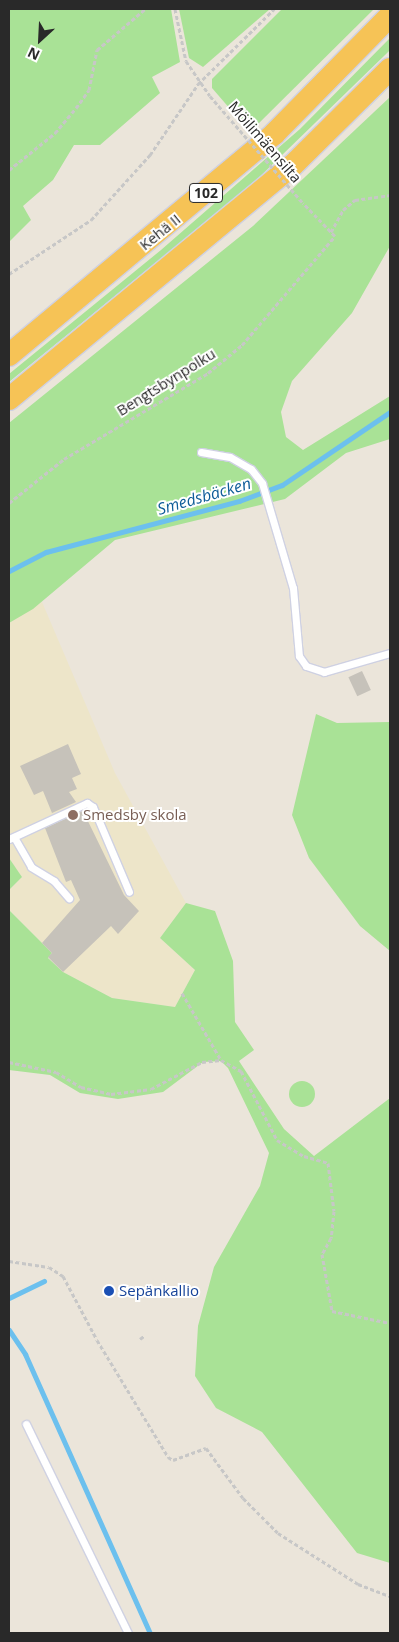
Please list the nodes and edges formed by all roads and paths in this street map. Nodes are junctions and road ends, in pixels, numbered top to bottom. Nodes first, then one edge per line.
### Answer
1 (145, 9) edge
2 (175, 9) edge
3 (274, 9) edge
4 (390, 16) edge
5 (390, 69) edge
6 (198, 84) junction
7 (9, 170) edge
8 (390, 195) edge
9 (331, 232) junction
10 (335, 236) joint
11 (9, 274) edge
12 (9, 355) edge
13 (9, 400) edge
14 (201, 452) dead end
15 (9, 503) edge
16 (390, 653) edge
17 (11, 838) edge
18 (128, 892) dead end
19 (69, 898) dead end
20 (182, 994) dead end
21 (221, 1060) junction
22 (9, 1062) edge
23 (9, 1261) edge
24 (390, 1323) edge
25 (144, 1336) dead end
26 (140, 1338) dead end
27 (26, 1424) dead end
28 (390, 1596) edge
29 (128, 1633) edge

1 - 7 path
2 - 6 path, Möilimäensilta
3 - 6 path
4 - 12 highway, Kehä II / 102
5 - 13 highway, 102
6 - 9 path, Möilimäensilta, bridge
6 - 11 path
8 - 9 path
9 - 10 path, Möilimäensilta
10 - 15 path, Bengtsbynpolku
14 - 16 lane
17 - 18 lane
17 - 19 lane
20 - 21 path
21 - 22 path
21 - 24 path
23 - 28 path
25 - 26 path
27 - 29 lane

